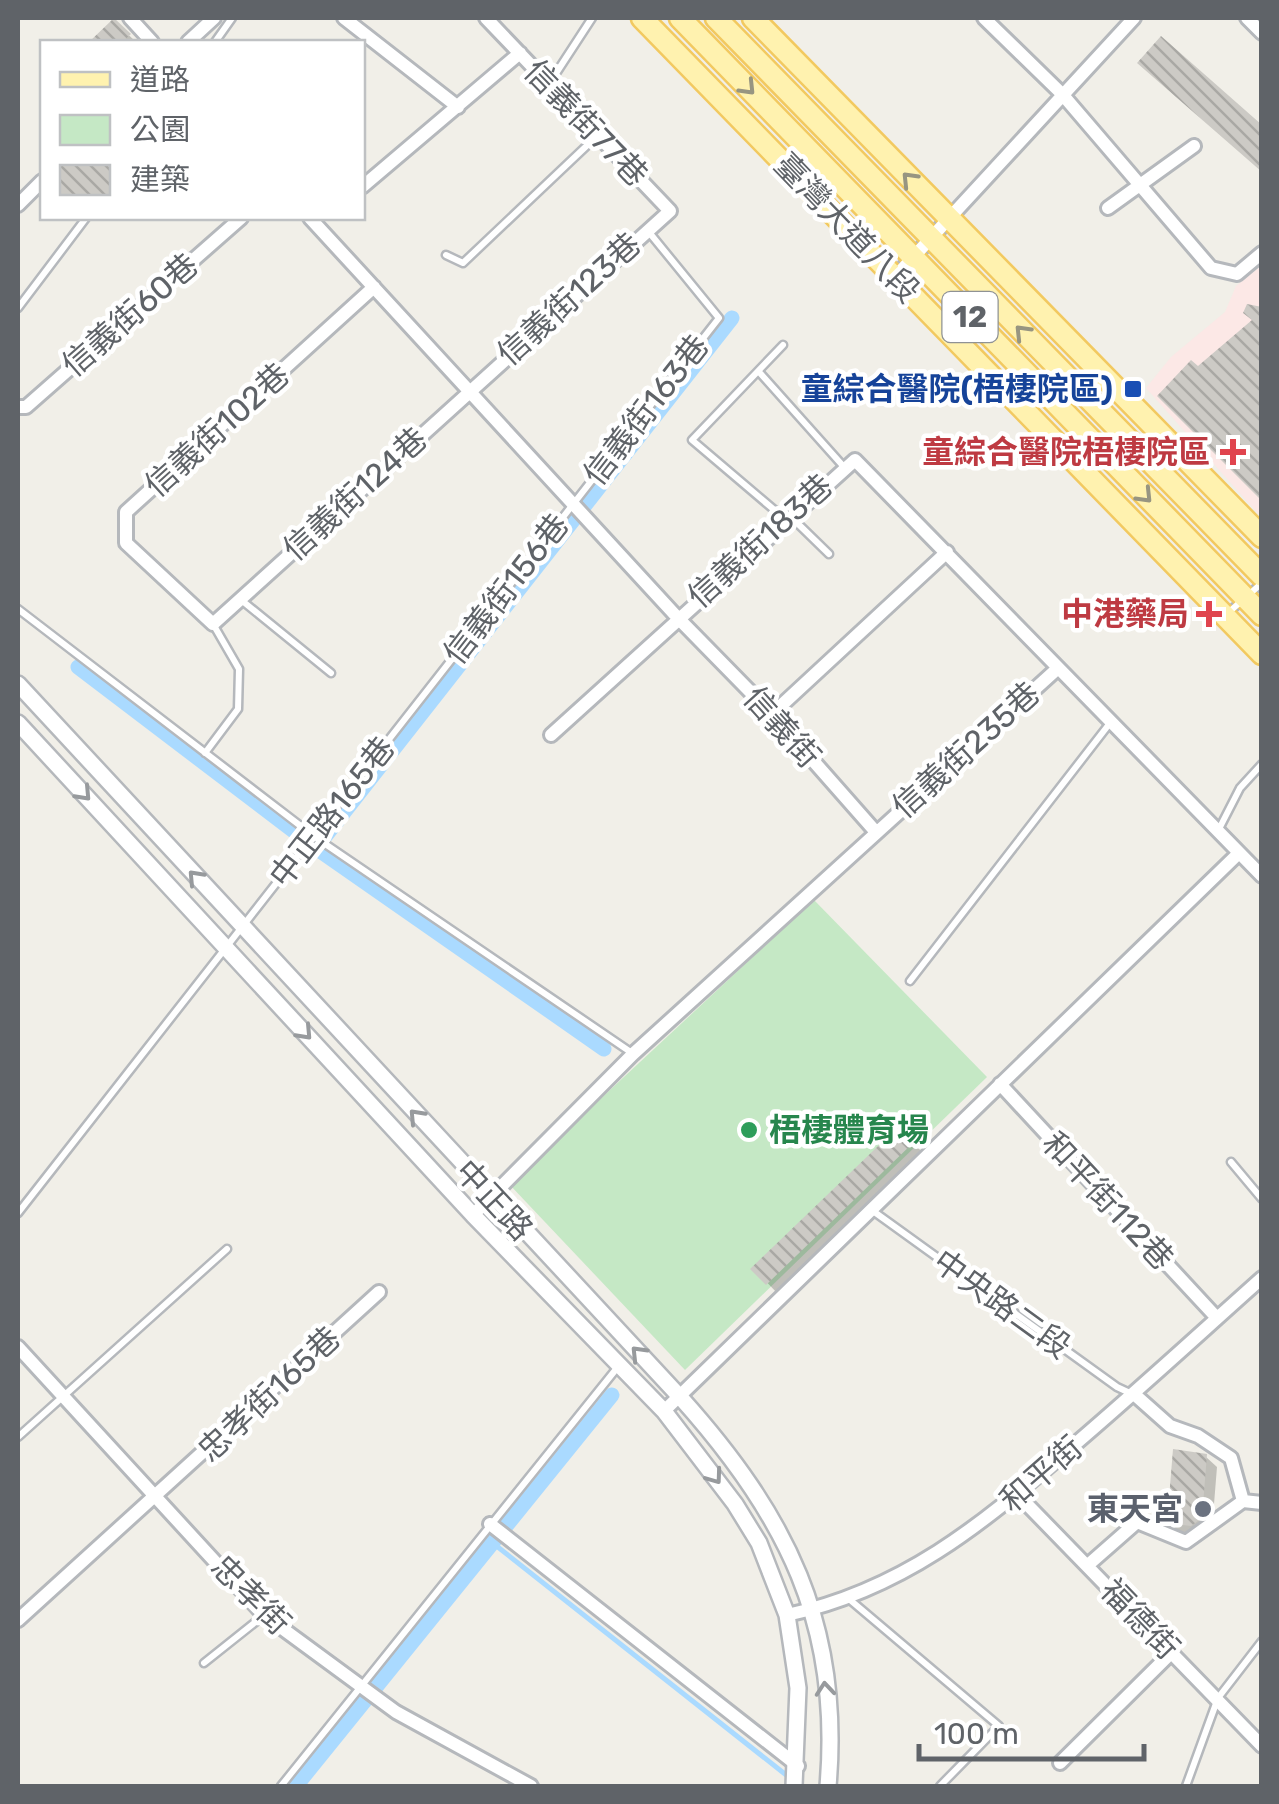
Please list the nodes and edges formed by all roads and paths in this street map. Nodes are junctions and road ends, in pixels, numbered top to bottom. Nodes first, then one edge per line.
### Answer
1 (130, 18) edge
2 (214, 18) edge
3 (232, 18) edge
4 (344, 18) edge
5 (486, 18) edge
6 (592, 18) edge
7 (642, 18) edge
8 (680, 18) edge
9 (716, 18) edge
10 (753, 18) edge
11 (984, 18) edge
12 (1134, 18) edge
13 (1247, 18) edge
14 (1262, 33) edge
15 (150, 40) edge
16 (190, 40) edge
17 (216, 40) edge
18 (520, 53) junction
19 (549, 84) junction
20 (1062, 94) junction
21 (458, 107) junction
22 (598, 135) junction
23 (1194, 146) dead end
24 (40, 183) edge
25 (365, 184) edge
26 (1140, 184) junction
27 (18, 205) edge
28 (1108, 208) dead end
29 (670, 211) joint
30 (84, 220) edge
31 (239, 220) edge
32 (318, 220) edge
33 (948, 220) junction
34 (646, 229) junction
35 (931, 239) junction
36 (1262, 252) edge
37 (446, 255) dead end
38 (913, 258) junction
39 (895, 277) junction
40 (374, 287) junction
41 (18, 308) edge
42 (783, 345) dead end
43 (760, 374) junction
44 (470, 389) junction
45 (18, 407) edge
46 (844, 467) junction
47 (574, 502) junction
48 (787, 517) junction
49 (1262, 538) edge
50 (947, 552) junction
51 (828, 554) dead end
52 (1262, 580) edge
53 (1245, 598) junction
54 (240, 599) junction
55 (18, 609) edge
56 (1262, 615) edge
57 (1224, 616) junction
58 (677, 617) junction
59 (213, 624) junction
60 (1262, 654) edge
61 (1058, 669) junction
62 (331, 673) dead end
63 (437, 676) joint
64 (18, 684) edge
65 (772, 714) junction
66 (18, 723) edge
67 (1110, 723) junction
68 (551, 735) dead end
69 (205, 753) junction
70 (1262, 764) edge
71 (875, 831) junction
72 (1216, 834) junction
73 (314, 838) junction
74 (1240, 853) junction
75 (1262, 876) edge
76 (241, 927) junction
77 (225, 947) junction
78 (910, 981) dead end
79 (633, 1054) junction
80 (1000, 1084) junction
81 (1231, 1162) dead end
82 (491, 1198) junction
83 (1262, 1199) edge
84 (872, 1210) junction
85 (18, 1214) edge
86 (474, 1215) junction
87 (227, 1249) dead end
88 (1262, 1278) edge
89 (379, 1292) dead end
90 (1216, 1318) junction
91 (18, 1347) edge
92 (617, 1368) junction
93 (1134, 1394) junction
94 (62, 1397) junction
95 (682, 1398) junction
96 (664, 1411) junction
97 (18, 1436) edge
98 (1017, 1494) junction
99 (158, 1497) junction
100 (1243, 1500) junction
101 (1262, 1504) edge
102 (490, 1524) junction
103 (1088, 1565) junction
104 (850, 1599) junction
105 (814, 1609) junction
106 (264, 1615) junction
107 (787, 1615) junction
108 (18, 1620) edge
109 (1262, 1641) edge
110 (1172, 1652) junction
111 (204, 1663) dead end
112 (360, 1685) junction
113 (1218, 1698) junction
114 (1262, 1746) edge
115 (1060, 1763) dead end
116 (798, 1766) junction
117 (281, 1786) edge
118 (531, 1786) edge
119 (794, 1786) edge
120 (828, 1786) edge
121 (940, 1786) edge
122 (1186, 1786) edge

1 - 15 street
2 - 16 street
3 - 17 lane
4 - 21 street
5 - 18 street
6 - 19 lane
7 - 39 main road, 臺灣大道八段 / 12
8 -> 38 main road, 臺灣大道八段 / 12
9 - 35 main road, 臺灣大道八段 / 12
33 -> 10 main road, 12
11 - 20 street
12 - 20 street
13 - 14 street
18 - 19 street, 信義街77巷
18 - 21 street, 信義街77巷
19 - 22 street, 信義街77巷
20 - 26 street
20 - 33 street
21 - 25 street, 信義街77巷
22 - 29 street, 信義街77巷
22 - 37 lane
23 - 26 street
24 - 27 street
26 - 28 street
26 - 36 street
29 - 34 street, 信義街123巷
30 - 41 lane
31 - 45 street, 信義街60巷
32 - 40 street, 信義街
33 - 35 street
33 - 49 main road, 12
34 - 44 street, 信義街123巷
34 - 47 lane, 信義街163巷
35 - 38 street
52 -> 35 main road, 臺灣大道八段 / 12
38 - 39 street
38 -> 53 main road, 臺灣大道八段 / 12
39 - 57 main road, 臺灣大道八段 / 12
40 - 44 street, 信義街
40 - 59 street, 信義街102巷
42 - 43 lane
43 - 46 lane, 信義街183巷
43 - 48 lane
44 - 47 street, 信義街
44 - 54 street, 信義街124巷
46 - 48 street, 信義街183巷
46 - 50 street, 信義街183巷
47 - 58 street, 信義街
47 - 63 lane, 信義街156巷
48 - 51 lane
48 - 58 street, 信義街183巷
50 - 61 street
50 - 65 street
52 - 53 lane
53 - 56 main road, 臺灣大道八段 / 12
53 - 57 lane
54 - 59 street, 信義街124巷
54 - 62 lane
55 - 69 lane
57 - 60 main road, 臺灣大道八段 / 12
58 - 65 street, 信義街
58 - 68 street, 信義街183巷
59 - 69 lane
61 - 67 street
61 - 71 street, 信義街235巷
63 - 73 lane, 中正路165巷
76 -> 64 street, 中正路
65 - 71 street, 信義街
66 -> 77 street, 中正路
67 - 72 street
67 - 78 lane
69 - 73 lane
70 - 72 lane
71 - 79 street
72 - 74 street
73 - 76 lane, 中正路165巷
73 - 79 lane
74 - 75 street
74 - 80 street
76 - 77 lane, 中正路165巷
82 -> 76 street, 中正路
77 - 85 lane, 中正路165巷
77 -> 86 street, 中正路
79 - 82 street
80 - 84 street
80 - 90 street, 和平街112巷
81 - 83 lane
82 - 86 street
95 -> 82 street, 中正路
84 - 93 lane, 中央路二段
84 - 95 street
86 - 92 street, 中正路
87 - 94 lane
88 - 90 street, 和平街
89 - 99 street, 忠孝街165巷
90 - 93 street, 和平街
91 - 94 street, 忠孝街
92 - 96 street, 中正路
92 - 102 lane
93 - 98 street, 和平街
93 - 100 street
94 - 97 lane
94 - 99 street, 忠孝街
95 - 96 street
95 - 105 street, 中正路
96 -> 107 street, 中正路
98 - 103 street, 福德街
98 - 104 street, 和平街
99 - 106 street, 忠孝街
99 - 108 street, 忠孝街165巷
100 - 101 street
100 - 103 street
102 - 112 lane
102 - 116 street
103 - 110 street, 福德街
104 - 105 street, 和平街
104 - 121 lane
105 - 107 street, 和平街
120 -> 105 street, 中正路
106 - 111 lane
106 - 112 street, 忠孝街
107 - 116 street, 中正路
109 - 113 lane
110 - 113 street, 福德街
110 - 115 street
112 - 117 lane
112 - 118 street, 忠孝街
113 - 114 street, 福德街
113 - 122 lane
116 - 119 street, 中正路

